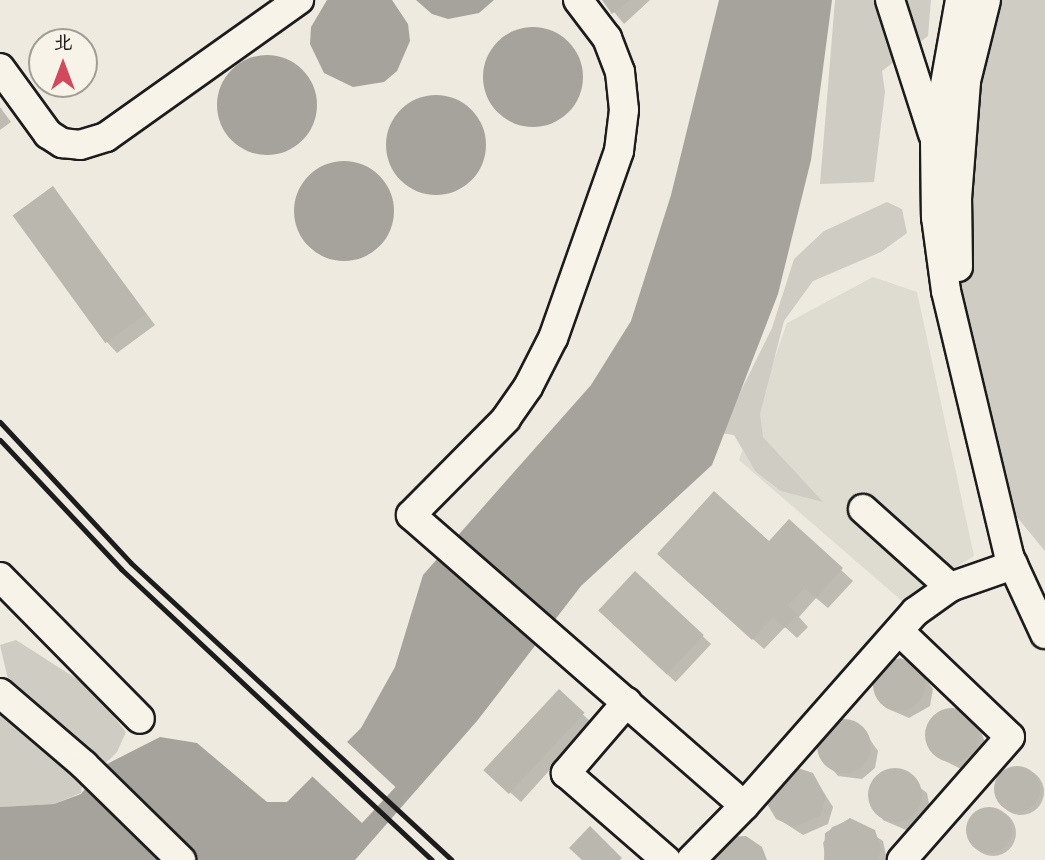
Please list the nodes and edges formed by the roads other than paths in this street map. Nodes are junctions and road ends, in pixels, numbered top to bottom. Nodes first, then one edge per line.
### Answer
1 (299, 0) edge
2 (578, 0) edge
3 (890, 0) edge
4 (960, 0) edge
5 (986, 0) edge
6 (0, 68) edge
7 (935, 140) junction
8 (964, 368) junction
9 (863, 509) dead end
10 (1013, 565) junction
11 (0, 577) edge
12 (950, 587) junction
13 (899, 631) junction
14 (1045, 634) edge
15 (0, 693) edge
16 (627, 702) junction
17 (141, 719) dead end
18 (744, 806) junction
19 (181, 860) edge
20 (666, 860) edge
21 (691, 860) edge
22 (902, 860) edge

1 - 6 street
2 - 16 street
3 - 7 street
4 - 7 street
5 - 8 street
7 - 8 street
8 - 10 street
9 - 12 street
10 - 12 street
10 - 14 street
11 - 17 street
12 - 13 street
13 - 18 street
13 - 22 street
15 - 19 street
16 - 18 street
16 - 20 street
18 - 21 street

